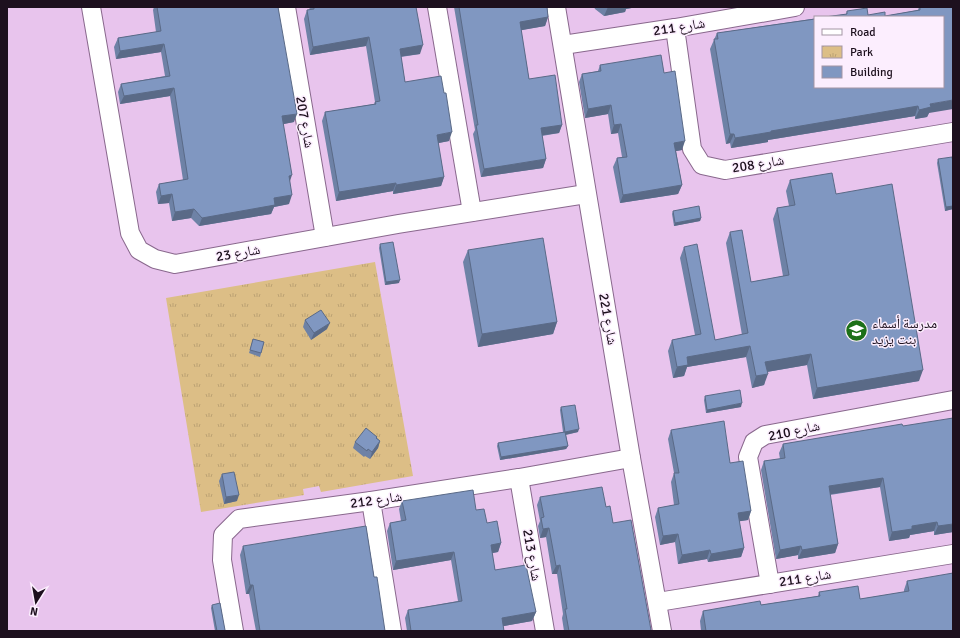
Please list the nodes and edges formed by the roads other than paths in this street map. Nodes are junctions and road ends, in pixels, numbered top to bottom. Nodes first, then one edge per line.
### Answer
1 (91, 7) edge
2 (286, 7) edge
3 (437, 7) edge
4 (556, 7) edge
5 (795, 7) edge
6 (675, 28) junction
7 (563, 45) junction
8 (953, 132) edge
9 (586, 194) junction
10 (472, 212) junction
11 (325, 237) junction
12 (953, 400) edge
13 (631, 458) junction
14 (519, 478) junction
15 (371, 502) junction
16 (953, 554) edge
17 (770, 584) junction
18 (658, 602) junction
19 (234, 631) edge
20 (392, 631) edge
21 (544, 631) edge
22 (662, 631) edge

1 - 11 street, شارع 23
2 - 11 street, شارع 207
3 - 10 street
4 - 7 street, شارع 221
5 - 6 street, شارع 211
6 - 7 street, شارع 211
6 - 8 street, شارع 208
7 - 9 street, شارع 221
9 - 10 street, شارع 23
9 - 13 street, شارع 221
10 - 11 street, شارع 23
12 - 17 street, شارع 210
13 - 14 street, شارع 212
13 - 18 street, شارع 221
14 - 15 street, شارع 212
14 - 21 street, شارع 213
15 - 19 street, شارع 212
15 - 20 street
16 - 17 street, شارع 211
17 - 18 street, شارع 211
18 - 22 street, شارع 221

